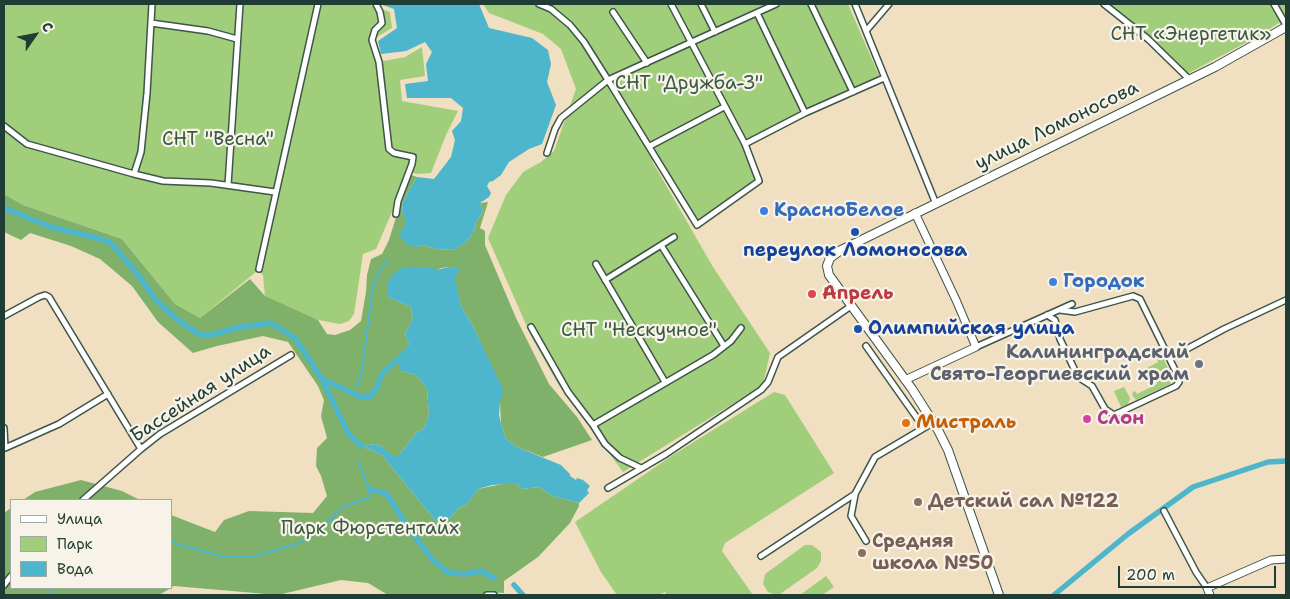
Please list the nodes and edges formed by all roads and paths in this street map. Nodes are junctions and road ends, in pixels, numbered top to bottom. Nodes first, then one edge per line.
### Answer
1 (152, 4) edge
2 (240, 4) edge
3 (318, 4) edge
4 (376, 4) edge
5 (539, 4) edge
6 (671, 4) edge
7 (701, 4) edge
8 (760, 4) edge
9 (776, 4) edge
10 (811, 4) edge
11 (855, 4) edge
12 (889, 4) edge
13 (1104, 4) edge
14 (1274, 4) edge
15 (763, 10) junction
16 (613, 12) dead end
17 (757, 13) junction
18 (151, 22) junction
19 (1286, 26) edge
20 (866, 31) junction
21 (715, 32) junction
22 (237, 39) junction
23 (691, 43) junction
24 (647, 63) junction
25 (1188, 77) junction
26 (884, 78) junction
27 (608, 80) junction
28 (853, 92) junction
29 (724, 107) junction
30 (805, 113) junction
31 (4, 126) edge
32 (745, 144) junction
33 (650, 146) junction
34 (548, 153) dead end
35 (134, 174) junction
36 (228, 185) junction
37 (275, 192) junction
38 (936, 204) junction
39 (915, 213) junction
40 (396, 214) dead end
41 (674, 237) dead end
42 (661, 245) junction
43 (596, 264) dead end
44 (259, 268) dead end
45 (605, 280) junction
46 (1286, 300) edge
47 (1072, 304) dead end
48 (851, 306) junction
49 (1060, 310) junction
50 (1047, 315) junction
51 (4, 316) edge
52 (531, 328) dead end
53 (741, 328) dead end
54 (724, 346) junction
55 (866, 346) dead end
56 (976, 347) junction
57 (291, 355) dead end
58 (1170, 358) junction
59 (905, 380) junction
60 (665, 382) junction
61 (108, 394) junction
62 (934, 422) junction
63 (593, 425) junction
64 (4, 428) edge
65 (924, 428) junction
66 (141, 448) junction
67 (641, 468) junction
68 (608, 488) dead end
69 (855, 494) junction
70 (84, 499) edge
71 (1164, 511) dead end
72 (866, 541) dead end
73 (761, 556) dead end
74 (1286, 559) edge
75 (1208, 592) edge
76 (487, 595) edge
77 (494, 595) edge
78 (999, 595) edge

1 - 18 street
2 - 22 street
3 - 37 street
4 - 40 street
5 - 27 street
6 - 23 street
7 - 21 street
8 - 15 street
9 - 15 street
10 - 28 street
11 - 20 street
12 - 20 street
13 - 25 street
14 - 19 street
15 - 17 street
16 - 24 street
17 - 21 street
17 - 30 street
18 - 22 street
18 - 35 street
19 - 25 main road, улица Ломоносова
20 - 26 street
21 - 23 street
22 - 36 street
23 - 24 street
23 - 29 street
24 - 27 street
25 - 38 main road, улица Ломоносова
26 - 28 street
26 - 38 street
27 - 33 street
27 - 34 street
28 - 30 street
29 - 32 street
29 - 33 street
30 - 32 street
31 - 35 street
32 - 33 street
35 - 36 street
36 - 37 street
37 - 44 street
38 - 39 main road, улица Ломоносова
39 - 48 main road, улица Ломоносова
39 - 56 street
41 - 42 street
42 - 45 street
42 - 54 street
43 - 45 street
45 - 60 street
46 - 58 street
47 - 49 street
48 - 59 main road
48 - 67 street
49 - 50 street
49 - 58 street
50 - 56 street
50 - 58 street
51 - 61 street
52 - 63 street
53 - 54 street
54 - 60 street
55 - 65 street
56 - 59 street
57 - 66 street, Бассейная улица
59 - 62 main road
60 - 63 street
61 - 64 street
61 - 66 street
62 - 65 street
62 - 78 main road
63 - 67 street
65 - 69 street
66 - 70 street, Бассейная улица
67 - 68 street
69 - 72 street
69 - 73 street
71 - 75 street
74 - 75 street
76 - 77 street

